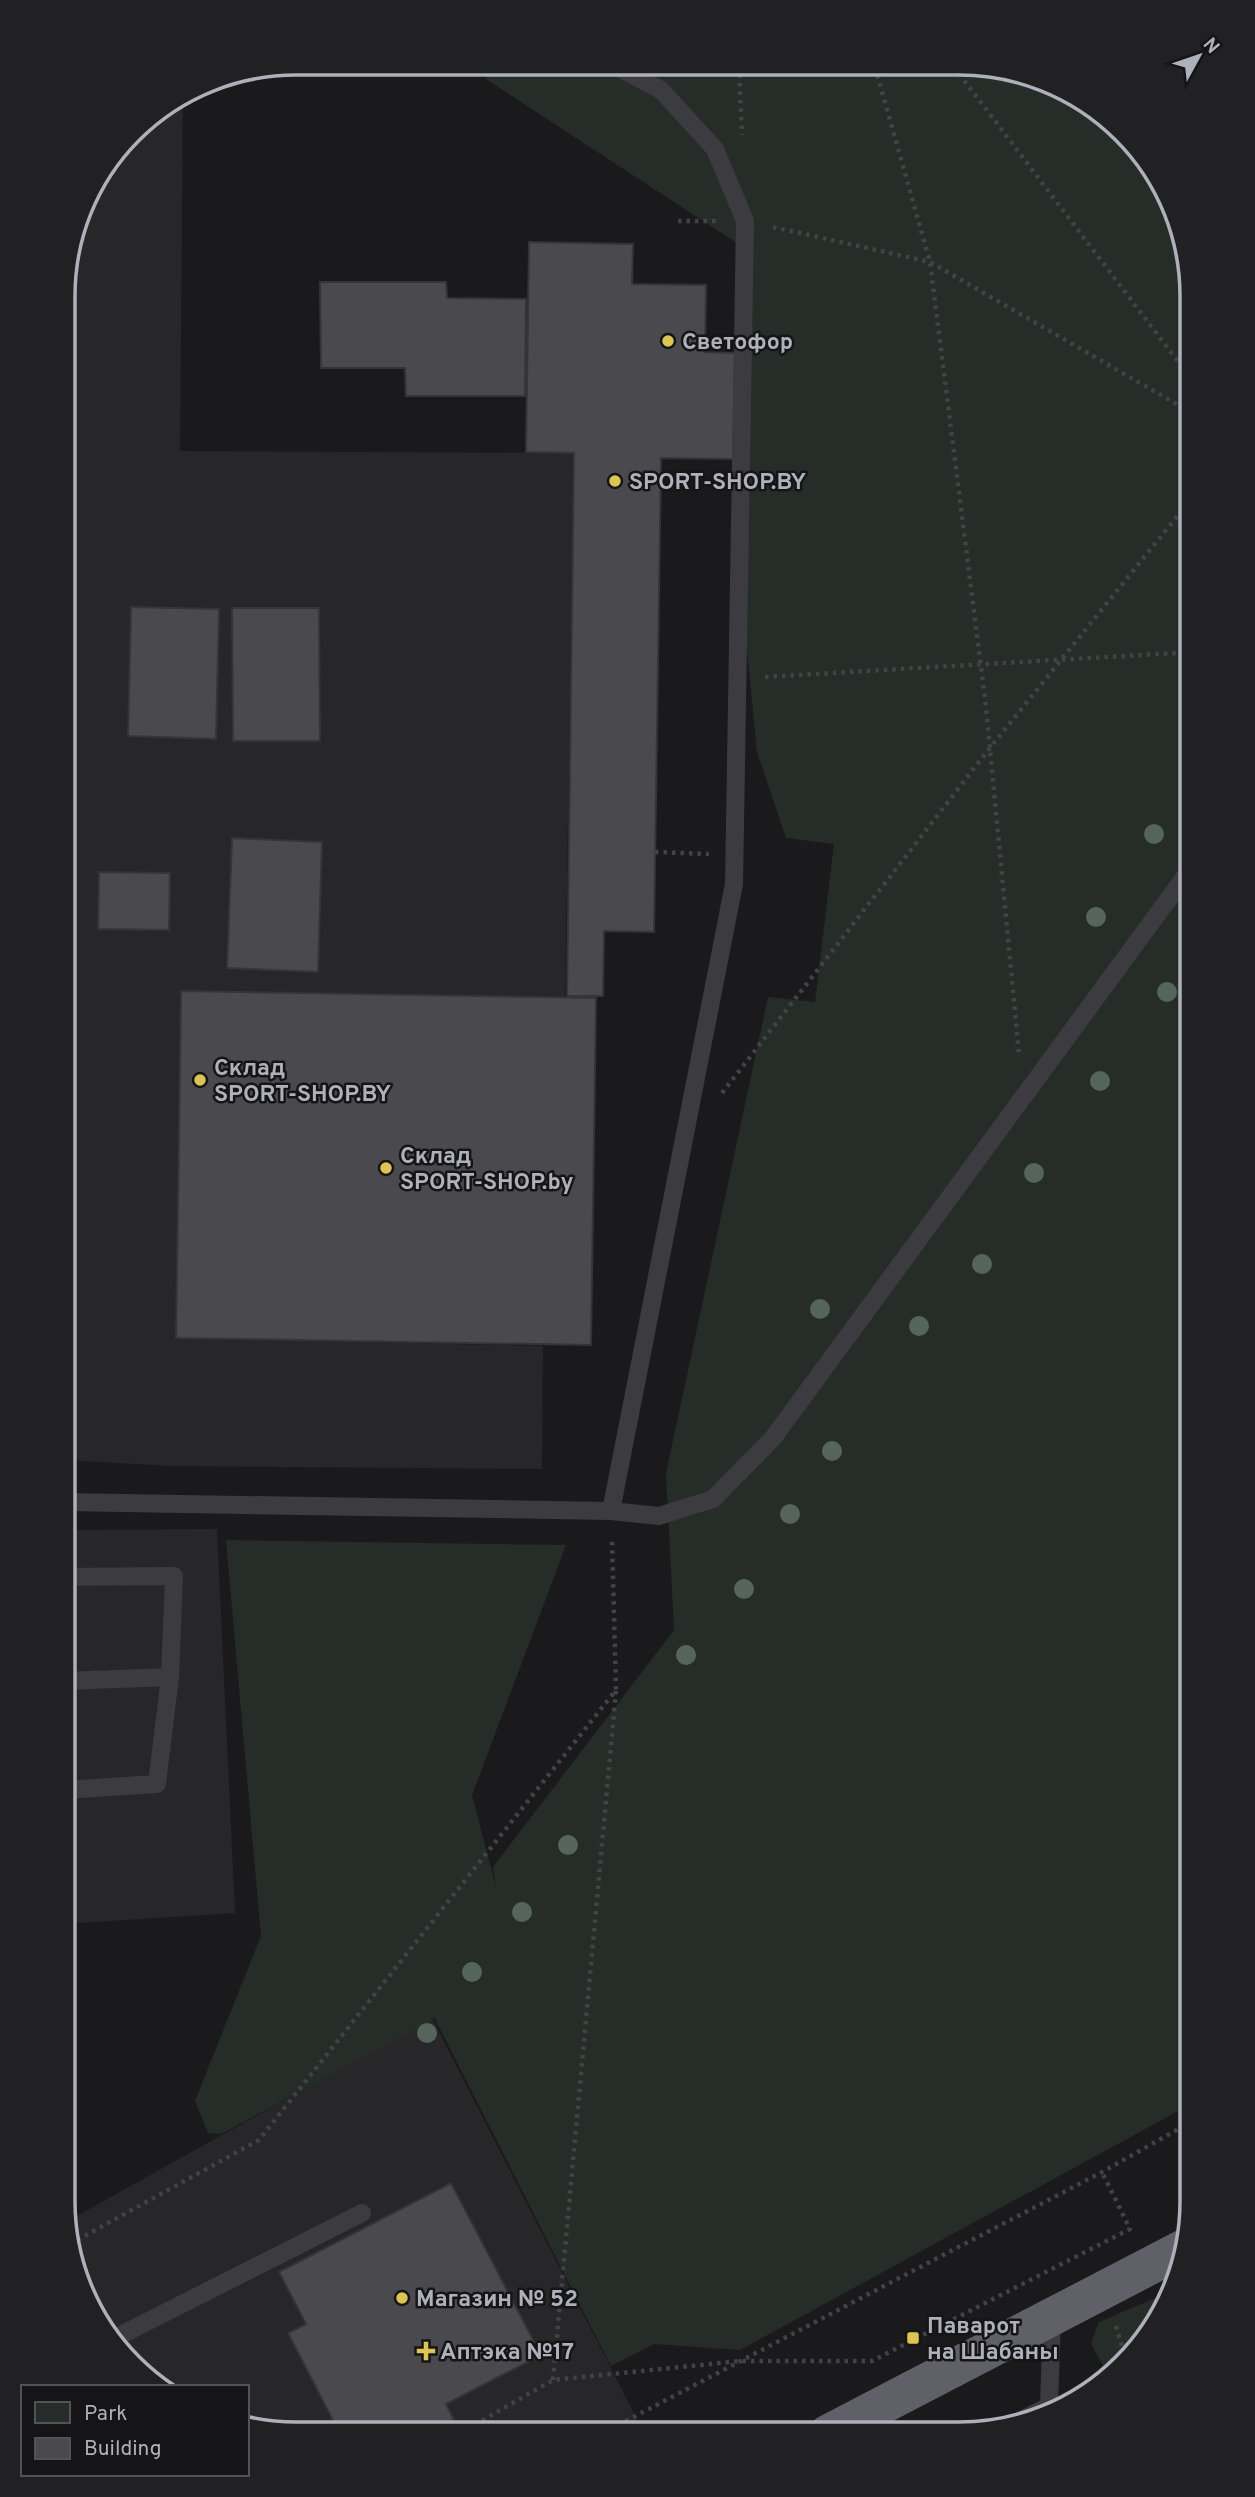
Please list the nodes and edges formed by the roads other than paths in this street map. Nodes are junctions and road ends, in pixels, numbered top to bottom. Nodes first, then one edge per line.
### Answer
1 (633, 75) edge
2 (1180, 884) edge
3 (75, 1502) edge
4 (611, 1511) junction
5 (75, 1577) edge
6 (170, 1676) junction
7 (75, 1680) edge
8 (75, 1789) edge
9 (362, 2213) dead end
10 (1173, 2254) edge
11 (1052, 2316) junction
12 (121, 2335) edge
13 (1049, 2402) edge
14 (850, 2422) edge

1 - 4 lane
2 - 4 lane
3 - 4 lane
5 - 6 lane
6 - 7 lane
6 - 8 lane
9 - 12 lane
10 - 11 highway
11 - 13 lane
11 - 14 highway

